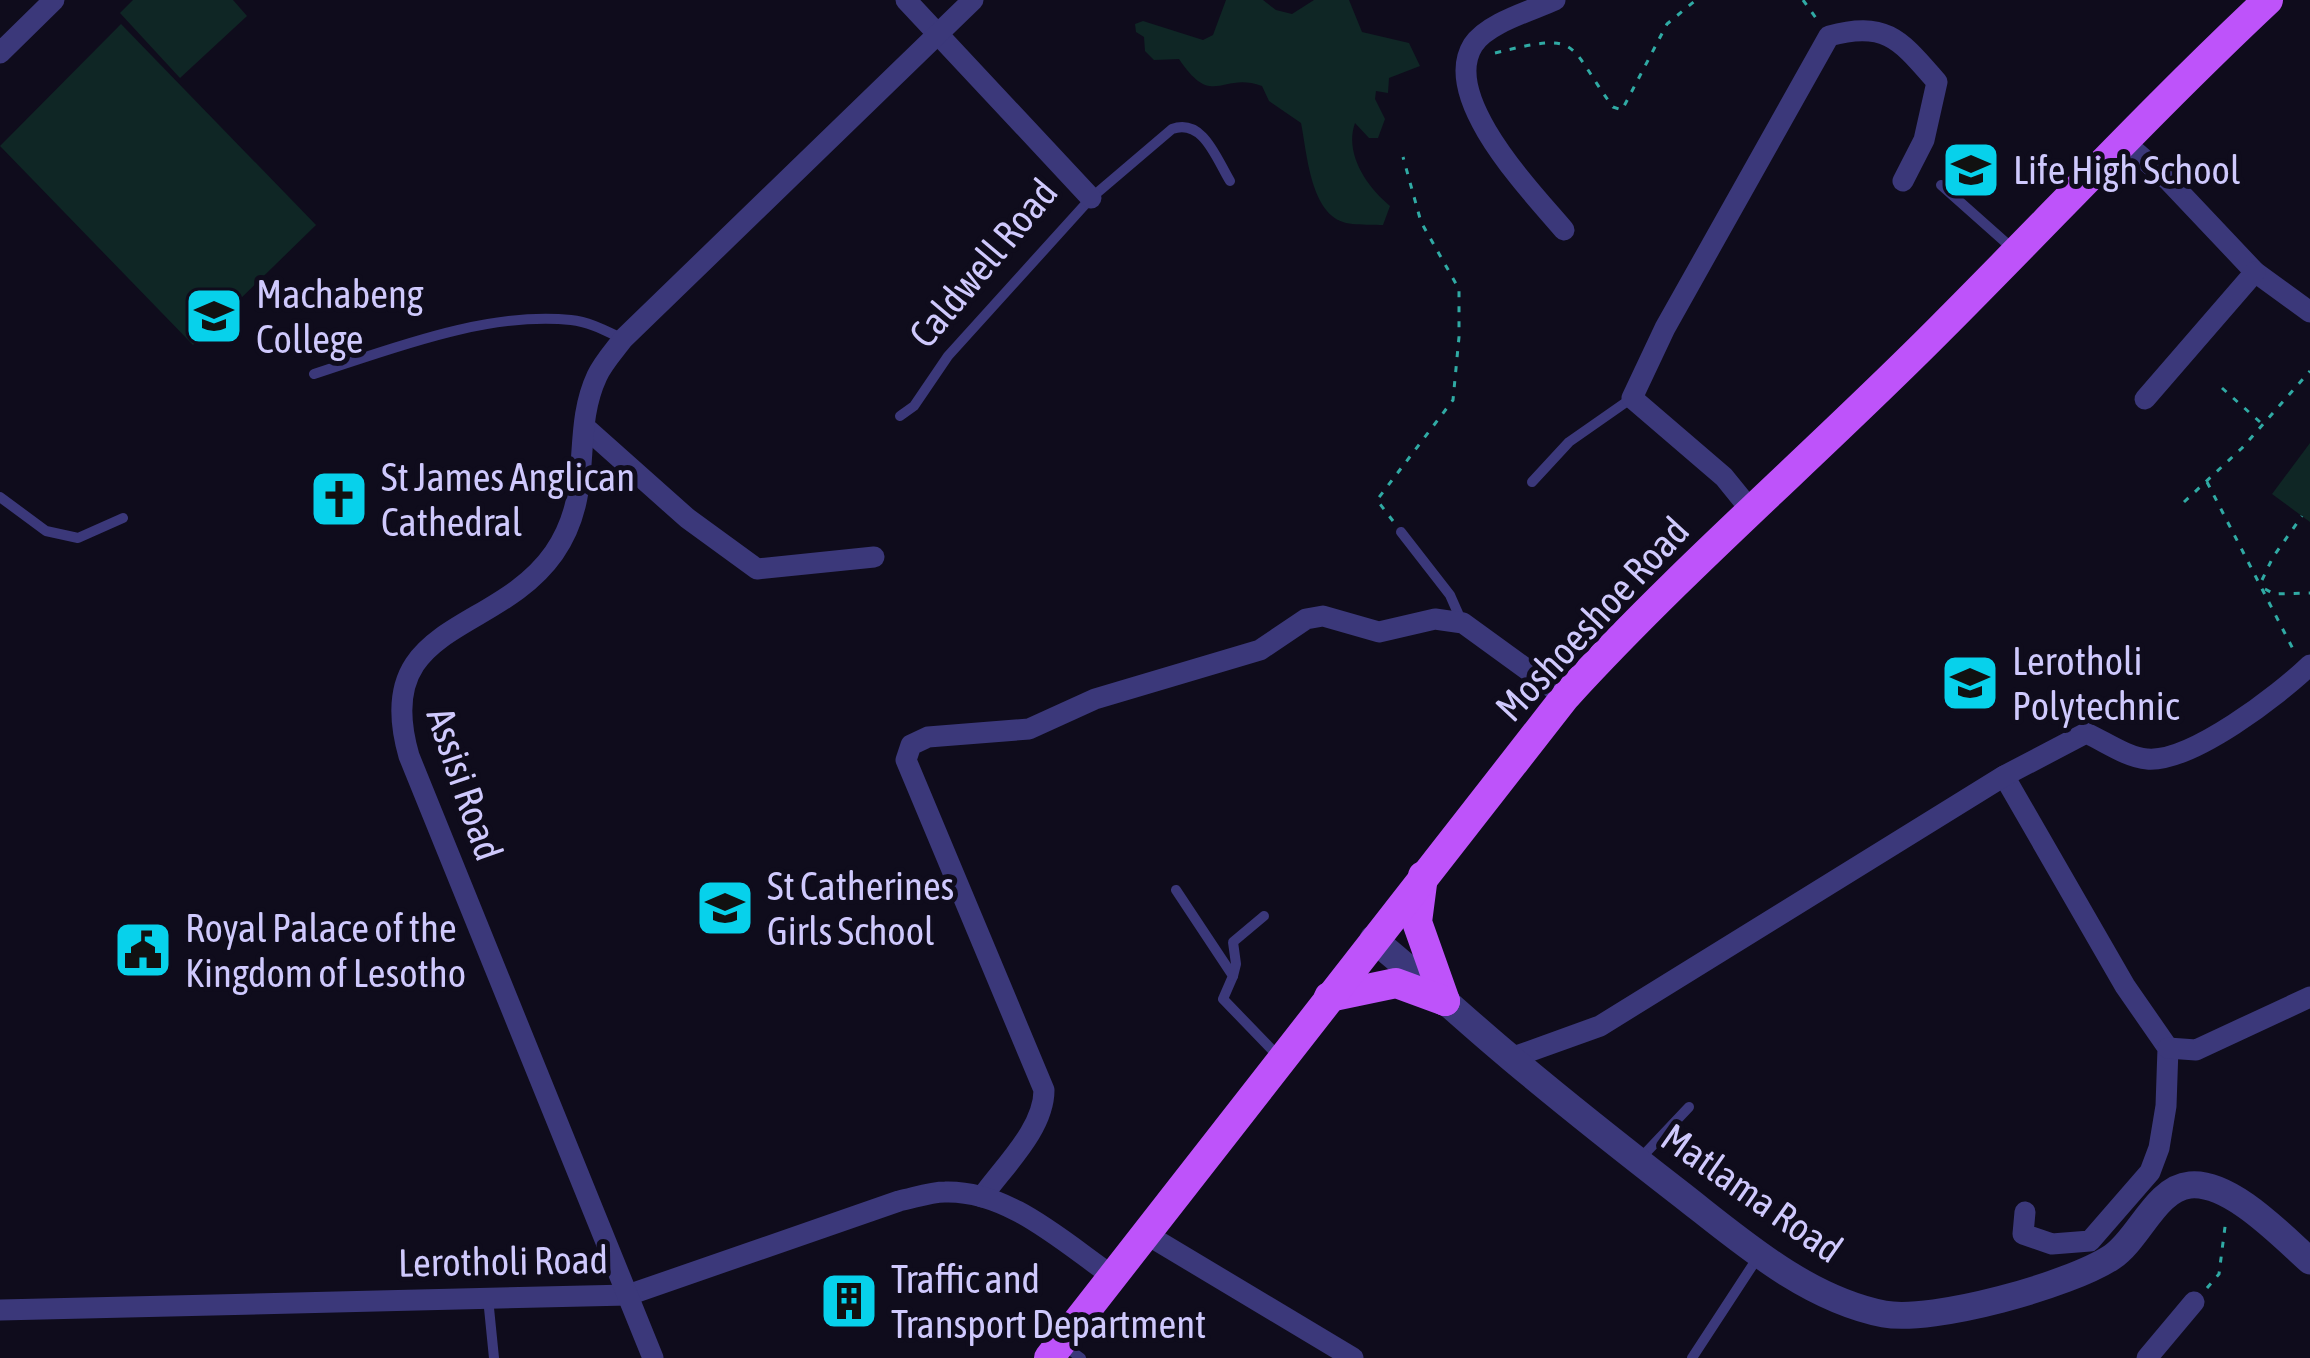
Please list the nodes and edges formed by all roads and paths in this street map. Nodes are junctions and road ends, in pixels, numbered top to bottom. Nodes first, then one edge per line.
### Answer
1 (906, 0) edge
2 (973, 0) edge
3 (1555, 0) edge
4 (1696, 0) edge
5 (1803, 0) edge
6 (2268, 0) edge
7 (51, 1) edge
8 (940, 33) junction
9 (1829, 36) junction
10 (1471, 48) junction
11 (0, 53) edge
12 (2123, 141) junction
13 (1403, 157) dead end
14 (1230, 181) dead end
15 (1903, 181) dead end
16 (1941, 185) dead end
17 (1091, 198) junction
18 (1564, 230) dead end
19 (2016, 251) junction
20 (2255, 272) junction
21 (2310, 312) edge
22 (623, 339) junction
23 (2310, 371) edge
24 (314, 374) dead end
25 (2222, 388) dead end
26 (1632, 398) junction
27 (2145, 399) dead end
28 (900, 416) dead end
29 (2261, 424) junction
30 (586, 428) junction
31 (1532, 482) dead end
32 (2207, 482) junction
33 (0, 497) edge
34 (2184, 502) dead end
35 (1750, 509) junction
36 (2302, 516) dead end
37 (122, 518) dead end
38 (1401, 532) joint
39 (874, 557) dead end
40 (2263, 585) junction
41 (2310, 593) edge
42 (1463, 623) junction
43 (2307, 667) edge
44 (1565, 697) junction
45 (2004, 776) junction
46 (1423, 876) junction
47 (1176, 890) dead end
48 (1264, 916) dead end
49 (1373, 939) junction
50 (1234, 976) junction
51 (1330, 997) junction
52 (2310, 997) edge
53 (1445, 1001) junction
54 (2168, 1048) junction
55 (1511, 1058) junction
56 (1281, 1060) junction
57 (1689, 1107) dead end
58 (1638, 1161) junction
59 (2229, 1194) junction
60 (982, 1197) junction
61 (2025, 1212) dead end
62 (1146, 1234) junction
63 (1760, 1255) junction
64 (2310, 1261) edge
65 (1112, 1275) junction
66 (628, 1295) junction
67 (488, 1298) junction
68 (2194, 1303) joint
69 (0, 1310) edge
70 (1063, 1353) edge
71 (494, 1358) edge
72 (653, 1358) edge
73 (1353, 1358) edge
74 (1692, 1358) edge
75 (2147, 1358) edge

1 - 8 street, Caldwell Road
2 - 8 street, Assisi Road
3 - 10 street
4 - 10 path
5 - 9 path
6 - 12 main road, Moshoeshoe Road
7 - 11 street
8 - 17 street, Caldwell Road
8 - 22 street, Assisi Road
9 - 15 street
9 - 26 street
10 - 18 street
12 - 19 main road, Moshoeshoe Road
12 - 20 street
13 - 38 path
14 - 17 lane
16 - 19 lane
17 - 28 lane, Caldwell Road
19 - 35 main road, Moshoeshoe Road
20 - 21 street
20 - 27 street
22 - 24 lane
22 - 30 street, Assisi Road
23 - 29 path
25 - 29 path
26 - 31 lane
26 - 35 street
29 - 32 path
30 - 39 street
30 - 66 street, Assisi Road
32 - 34 path
32 - 40 path
33 - 37 lane
35 - 44 main road, Moshoeshoe Road
36 - 40 path
38 - 42 lane
40 - 41 path
40 - 43 path
42 - 44 street
42 - 60 street
43 - 45 street
44 - 46 main road, Moshoeshoe Road
45 - 54 street
45 - 55 street
46 - 49 main road, Moshoeshoe Road
46 - 53 main road
47 - 50 lane
48 - 50 lane
49 - 51 main road, Moshoeshoe Road
49 - 53 street, Matlama Road
50 - 56 lane
51 - 53 main road
51 - 56 main road, Moshoeshoe Road
52 - 54 street
53 - 55 street, Matlama Road
54 - 61 street
55 - 58 street, Matlama Road
56 - 62 main road, Moshoeshoe Road
57 - 58 lane
58 - 63 street, Matlama Road
59 - 63 street, Matlama Road
59 - 64 street
59 - 68 path
60 - 65 street, Lerotholi Road
60 - 66 street, Lerotholi Road
62 - 65 main road, Moshoeshoe Road
62 - 73 street
63 - 74 lane
65 - 70 main road, Moshoeshoe Road
66 - 67 street, Lerotholi Road
66 - 72 street, Assisi Road
67 - 69 street, Lerotholi Road
67 - 71 lane
68 - 75 street

